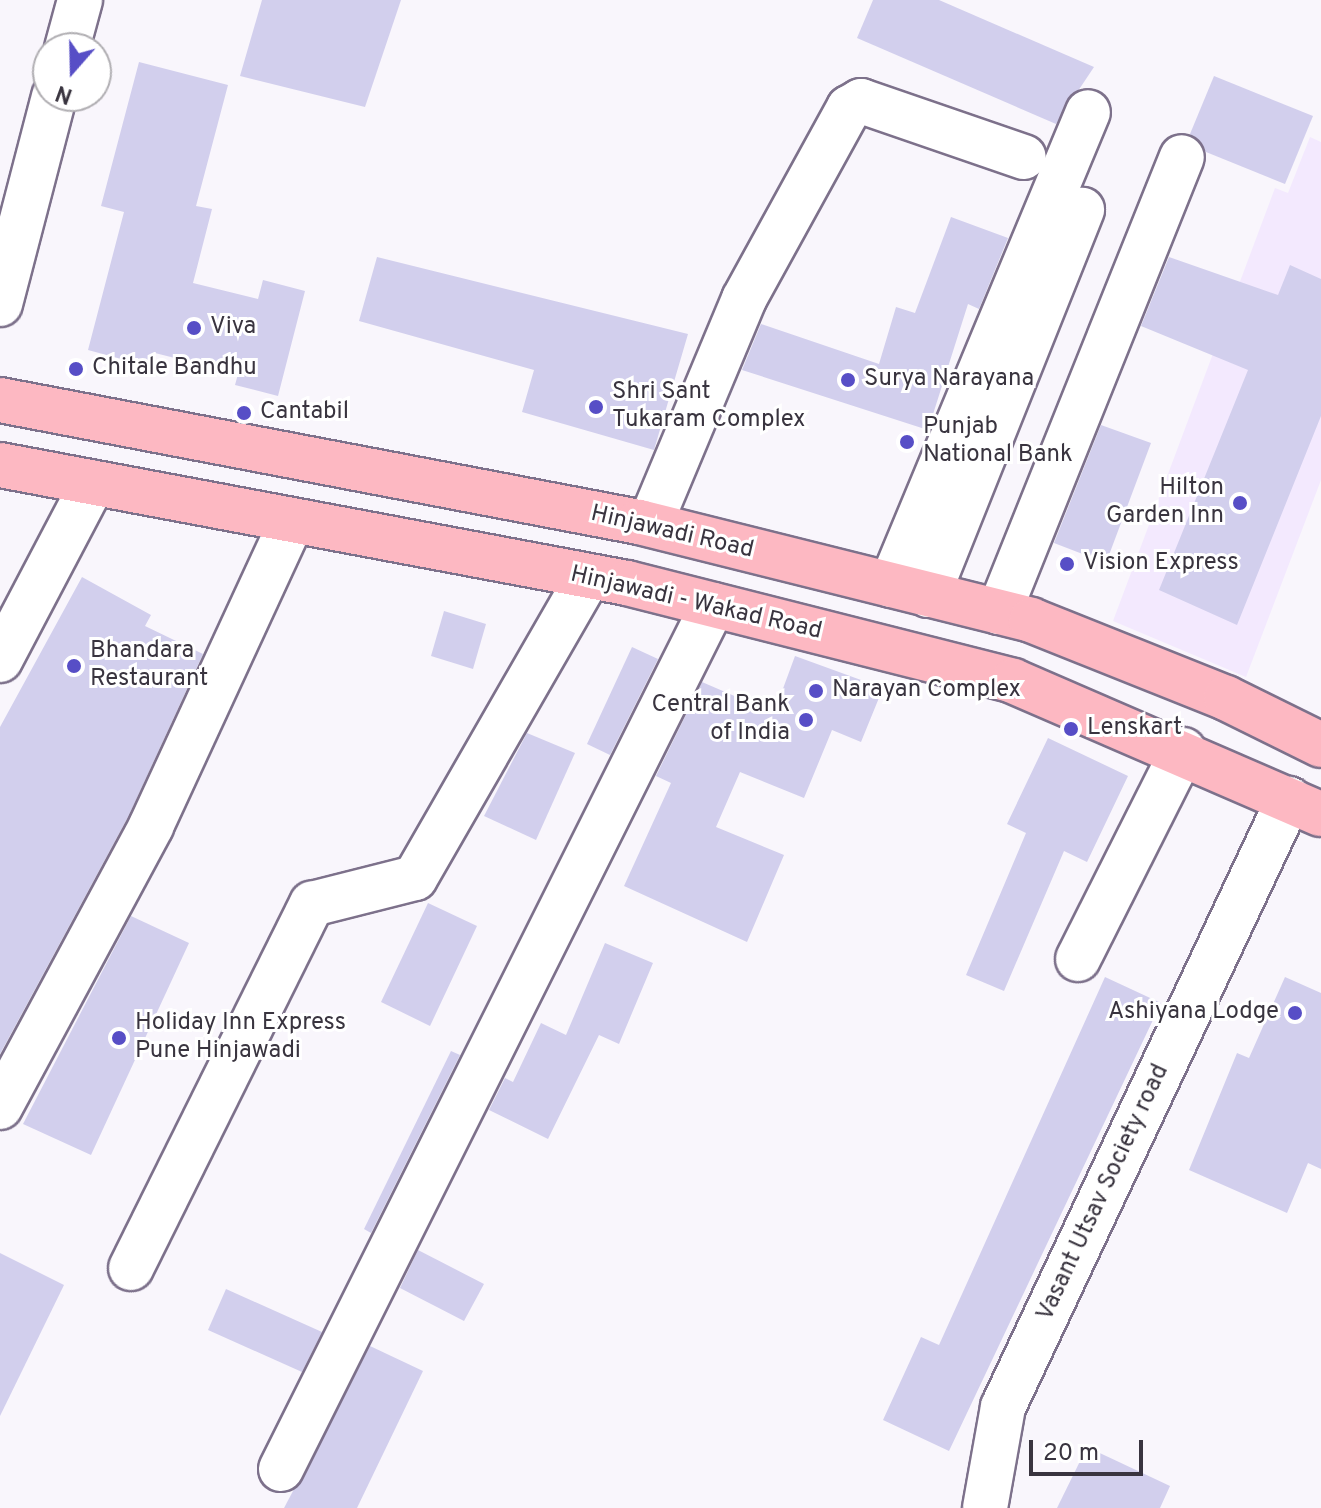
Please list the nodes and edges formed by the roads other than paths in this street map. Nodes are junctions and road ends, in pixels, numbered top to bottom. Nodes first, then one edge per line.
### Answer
1 (80, 0) edge
2 (71, 32) edge
3 (50, 112) edge
4 (1088, 112) dead end
5 (1024, 157) dead end
6 (1182, 157) dead end
7 (1082, 210) dead end
8 (0, 304) edge
9 (0, 400) edge
10 (0, 465) edge
11 (93, 483) junction
12 (291, 523) junction
13 (650, 524) junction
14 (588, 577) junction
15 (910, 590) junction
16 (713, 605) junction
17 (999, 612) junction
18 (0, 660) edge
19 (1321, 745) edge
20 (1183, 750) junction
21 (1305, 806) edge
22 (1078, 959) dead end
23 (0, 1107) edge
24 (131, 1268) dead end
25 (281, 1469) dead end
26 (985, 1508) edge

1 - 2 street
3 - 8 street
4 - 15 street
5 - 13 street
6 - 17 street
7 - 15 street
9 - 13 main road, Hinjawadi Road
10 - 11 main road, Hinjawadi - Wakad Road
11 - 12 main road, Hinjawadi - Wakad Road
11 - 18 street
12 - 14 main road, Hinjawadi - Wakad Road
12 - 23 street
13 - 15 main road, Hinjawadi Road
14 - 16 main road, Hinjawadi - Wakad Road
14 - 24 street
15 - 17 main road, Hinjawadi Road
16 - 20 main road, Hinjawadi - Wakad Road
16 - 25 street
17 - 19 main road, Hinjawadi Road
20 - 21 main road, Hinjawadi - Wakad Road
20 - 22 street
21 - 26 street, Vasant Utsav Society road

